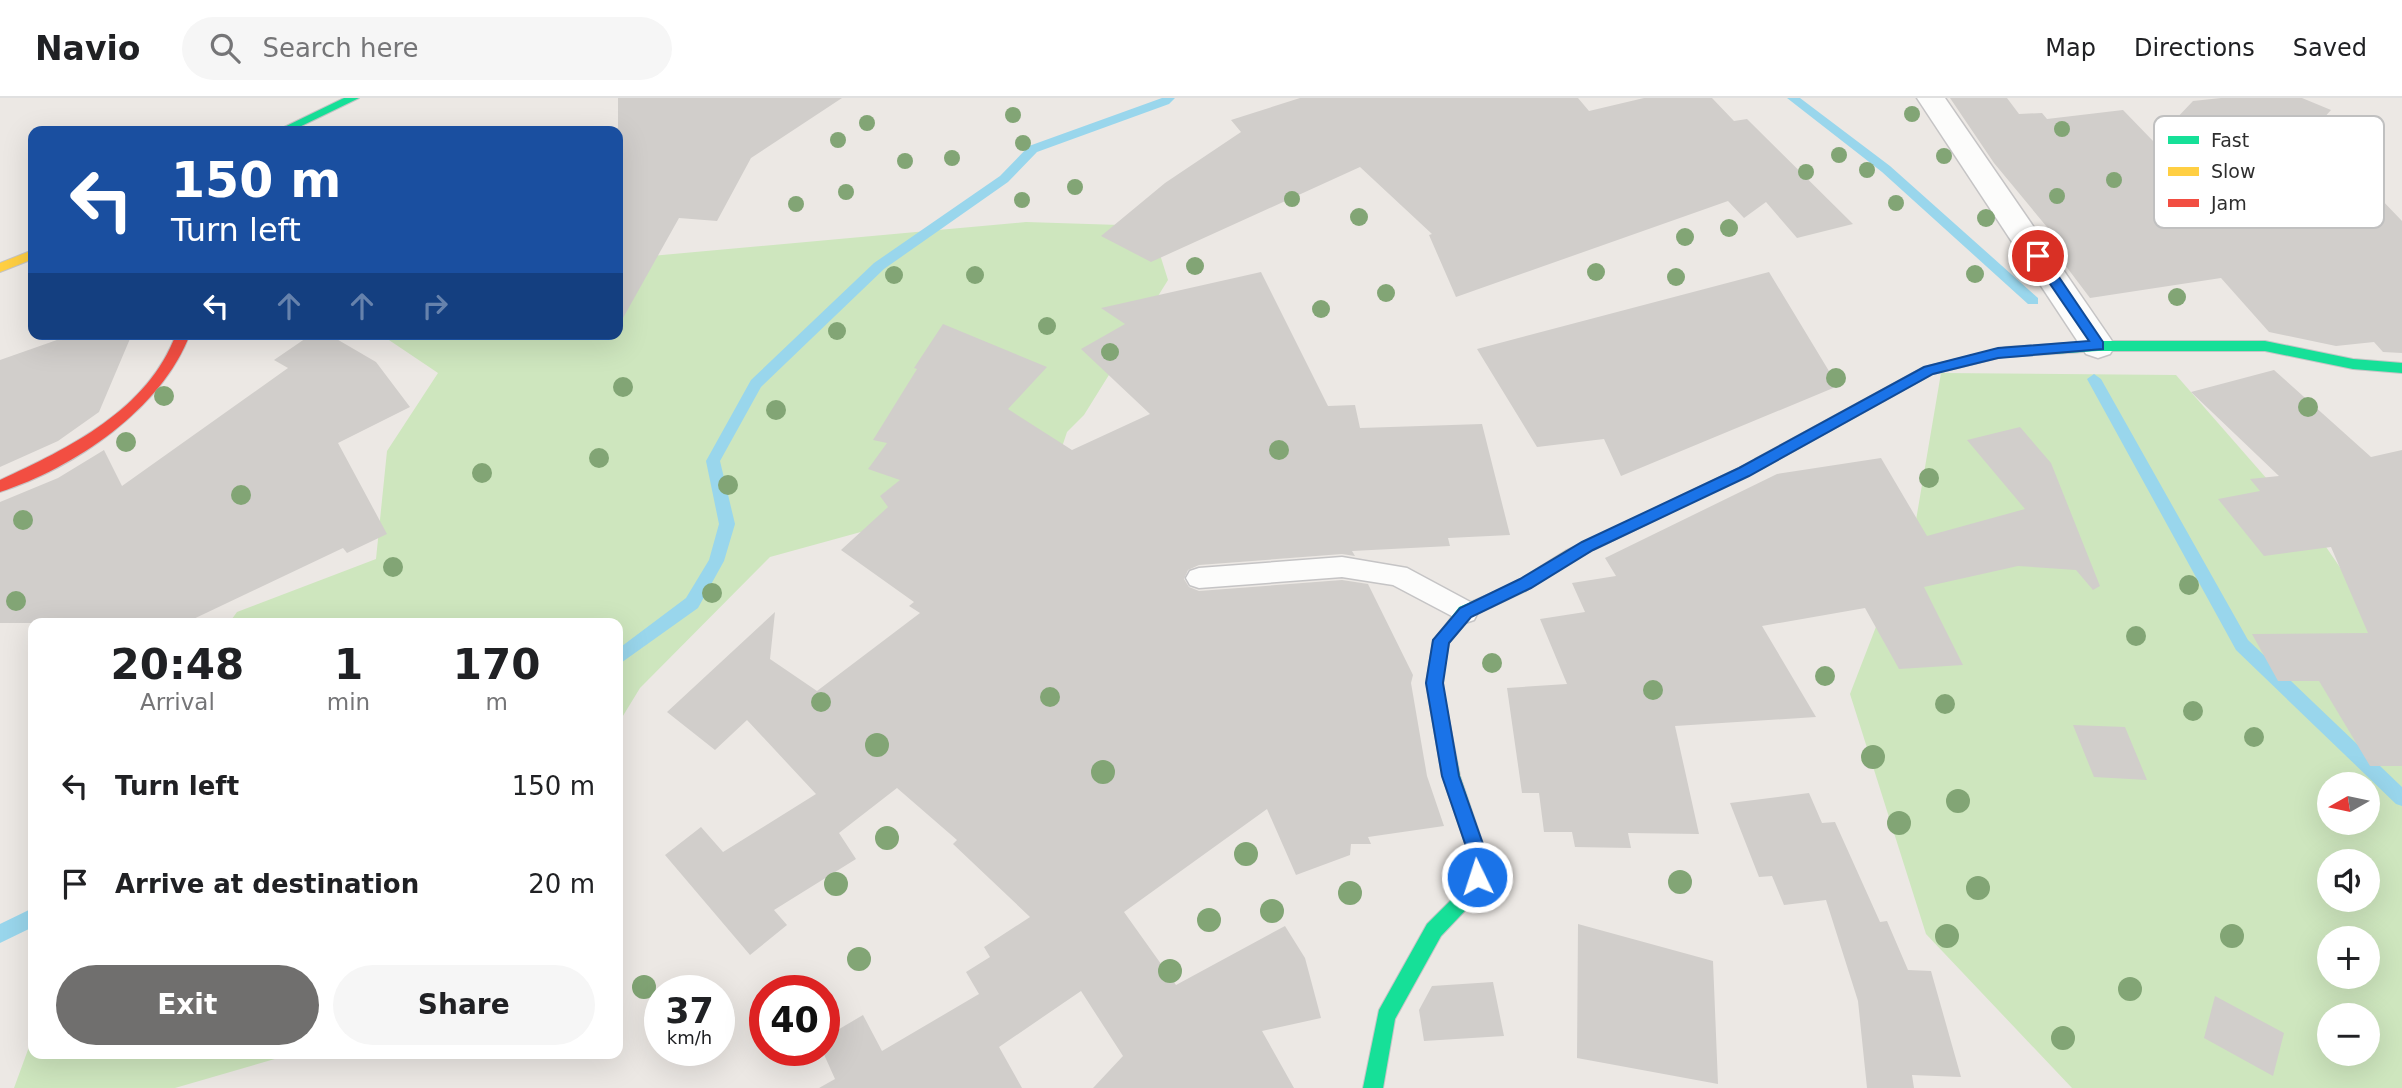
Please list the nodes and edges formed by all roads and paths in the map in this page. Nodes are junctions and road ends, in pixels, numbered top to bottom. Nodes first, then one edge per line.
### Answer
1 (353, 98) edge
2 (1931, 98) edge
3 (293, 126) edge
4 (28, 256) edge
5 (0, 268) edge
6 (182, 340) edge
7 (2098, 345) junction
8 (2402, 368) edge
9 (0, 486) edge
10 (1199, 578) dead end
11 (1465, 612) junction
12 (1373, 1088) edge

1 - 3 street
2 - 7 street
4 - 5 street
6 - 9 street
7 - 8 street
7 - 11 street
10 - 11 lane
11 - 12 street

